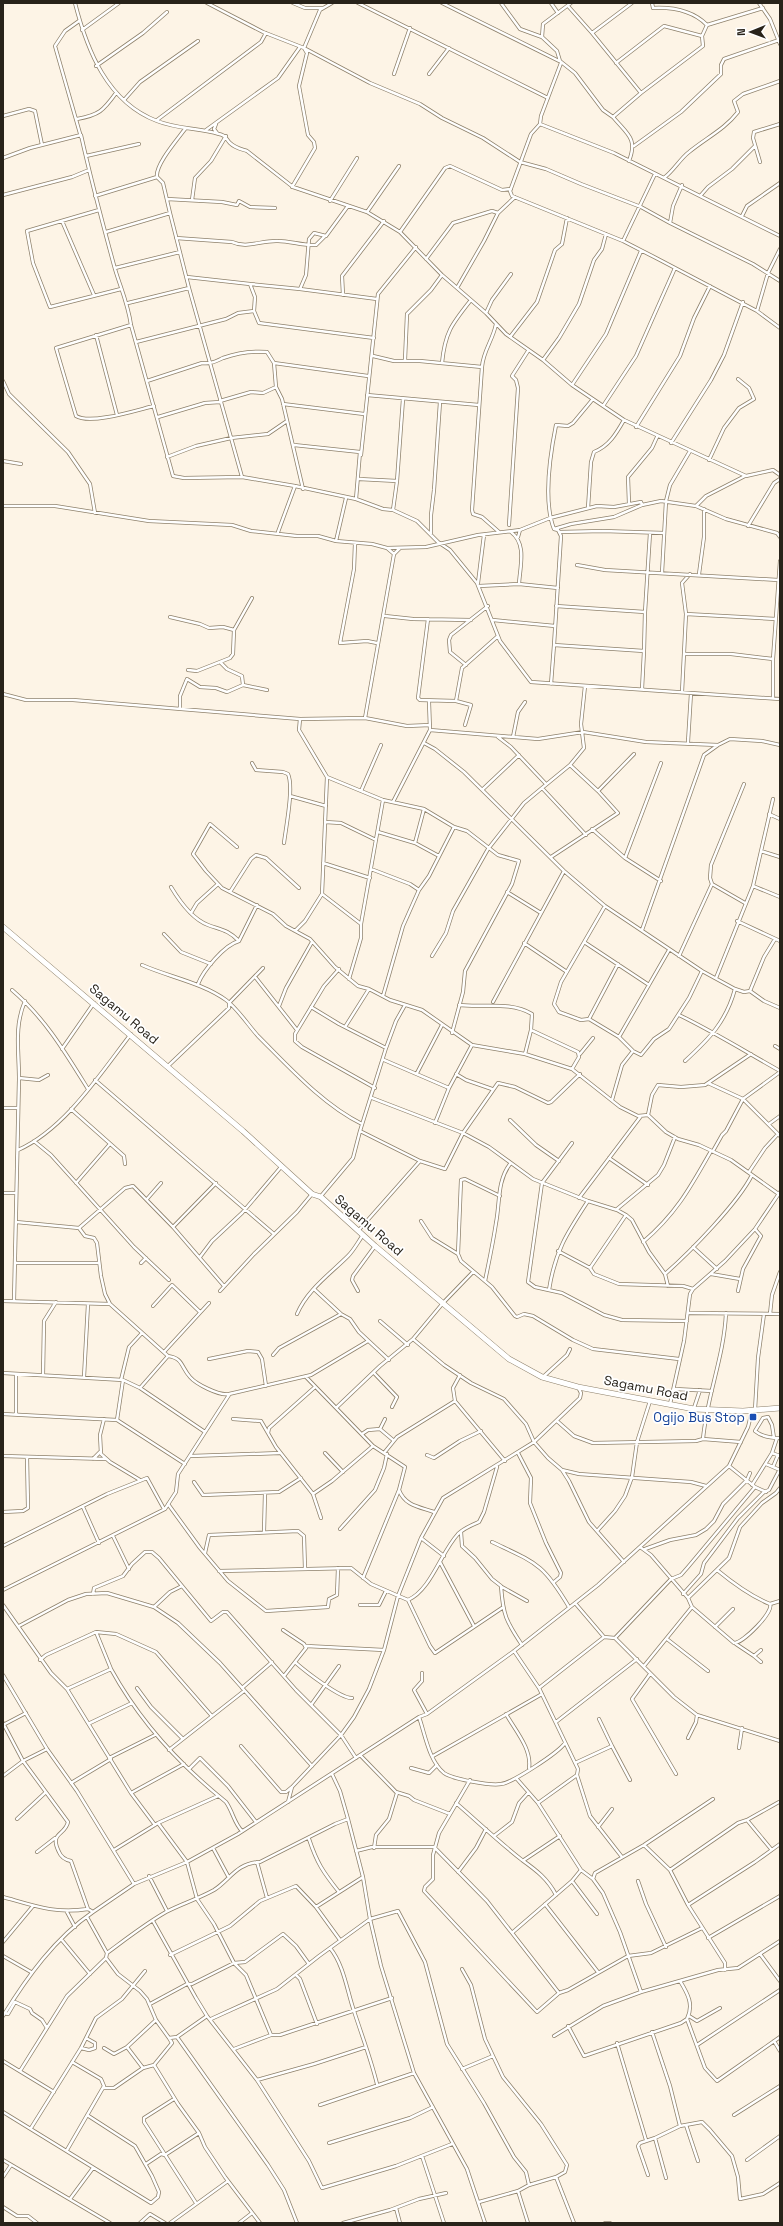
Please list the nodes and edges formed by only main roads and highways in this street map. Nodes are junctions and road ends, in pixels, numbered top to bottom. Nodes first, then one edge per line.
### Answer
1 (3, 927) edge
2 (780, 1408) edge

1 - 2 highway, Sagamu Road

